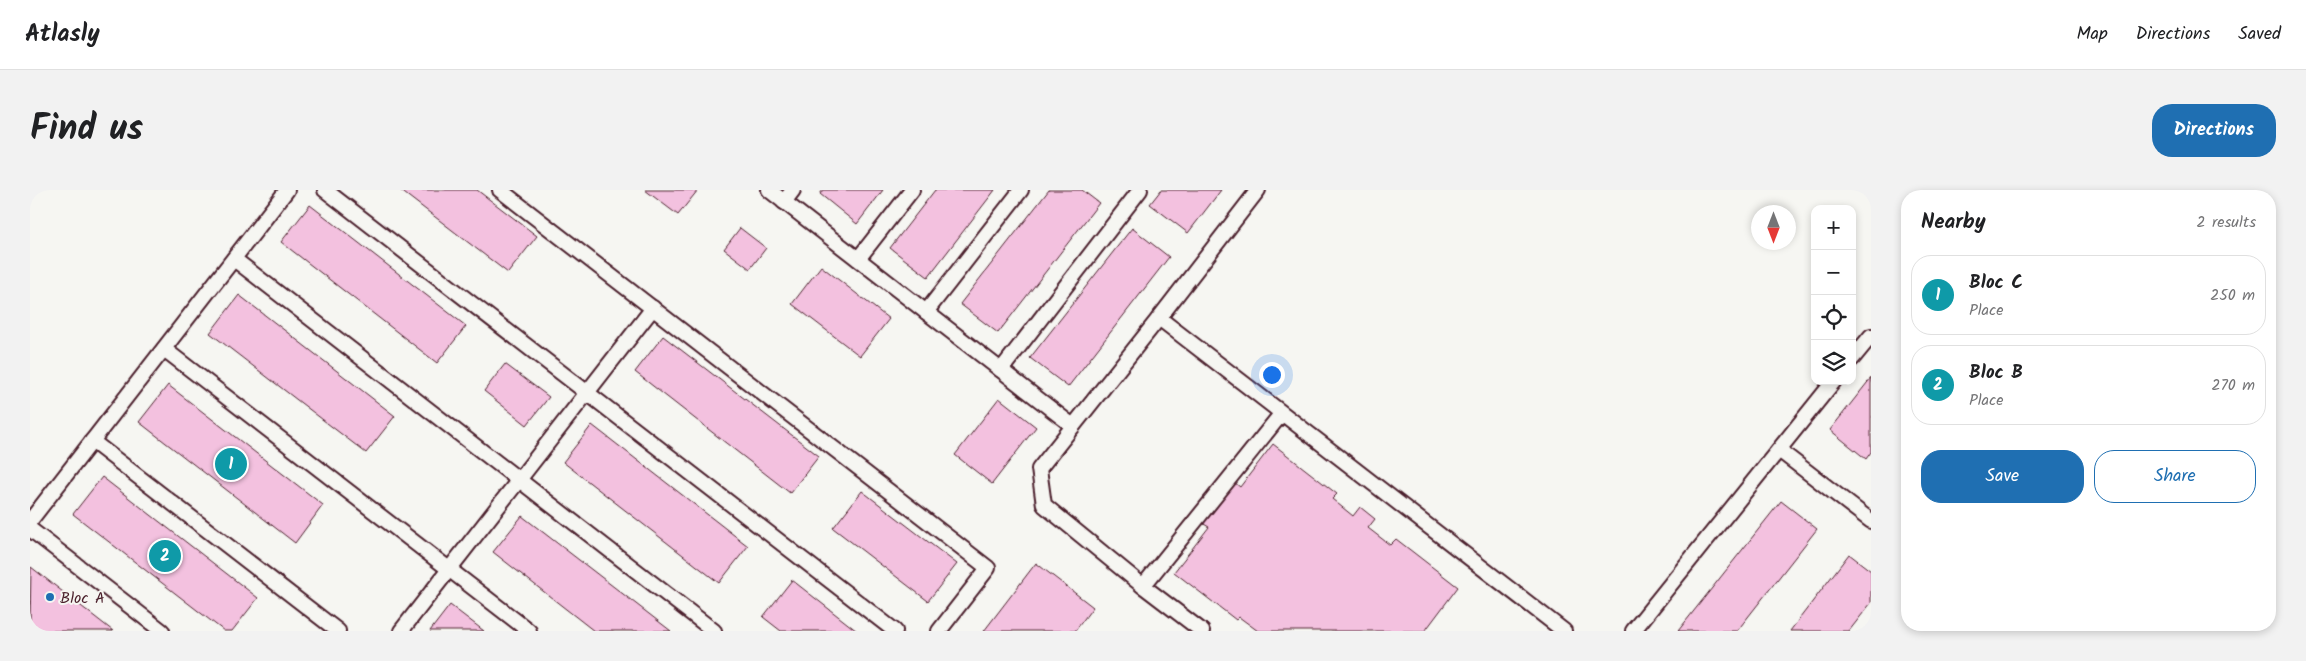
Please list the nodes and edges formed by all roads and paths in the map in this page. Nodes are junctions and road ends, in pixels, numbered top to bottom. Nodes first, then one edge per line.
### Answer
1 (287, 190) edge
2 (325, 190) edge
3 (500, 190) edge
4 (769, 190) edge
5 (793, 190) edge
6 (912, 190) edge
7 (1021, 190) edge
8 (1140, 190) edge
9 (1258, 190) edge
10 (784, 202) junction
11 (234, 259) junction
12 (858, 259) junction
13 (653, 308) junction
14 (926, 312) junction
15 (1159, 318) junction
16 (1871, 336) edge
17 (164, 349) junction
18 (1856, 354) edge
19 (1001, 370) junction
20 (1831, 385) edge
21 (587, 393) junction
22 (1282, 413) junction
23 (1073, 426) junction
24 (92, 440) junction
25 (1779, 450) junction
26 (519, 480) junction
27 (30, 521) edge
28 (1871, 521) edge
29 (30, 529) edge
30 (449, 569) junction
31 (1143, 586) junction
32 (162, 631) edge
33 (338, 631) edge
34 (401, 631) edge
35 (529, 631) edge
36 (714, 631) edge
37 (894, 631) edge
38 (939, 631) edge
39 (1202, 631) edge
40 (1564, 631) edge
41 (1633, 631) edge

1 - 11 lane
2 - 21 lane
3 - 13 lane
4 - 10 lane
5 - 10 lane
6 - 12 lane
7 - 14 lane
8 - 19 lane
9 - 15 lane
10 - 12 lane
11 - 17 lane
11 - 26 lane
12 - 14 lane
13 - 21 lane
13 - 38 lane
14 - 19 lane
15 - 22 lane
15 - 23 lane
16 - 18 lane
17 - 24 lane
17 - 30 lane
19 - 23 lane
20 - 25 lane
21 - 26 lane
21 - 37 lane
22 - 31 lane
22 - 40 lane
23 - 31 lane
24 - 27 lane
24 - 33 lane
25 - 28 lane
25 - 41 lane
26 - 30 lane
26 - 36 lane
29 - 32 lane
30 - 34 lane
30 - 35 lane
31 - 39 lane

